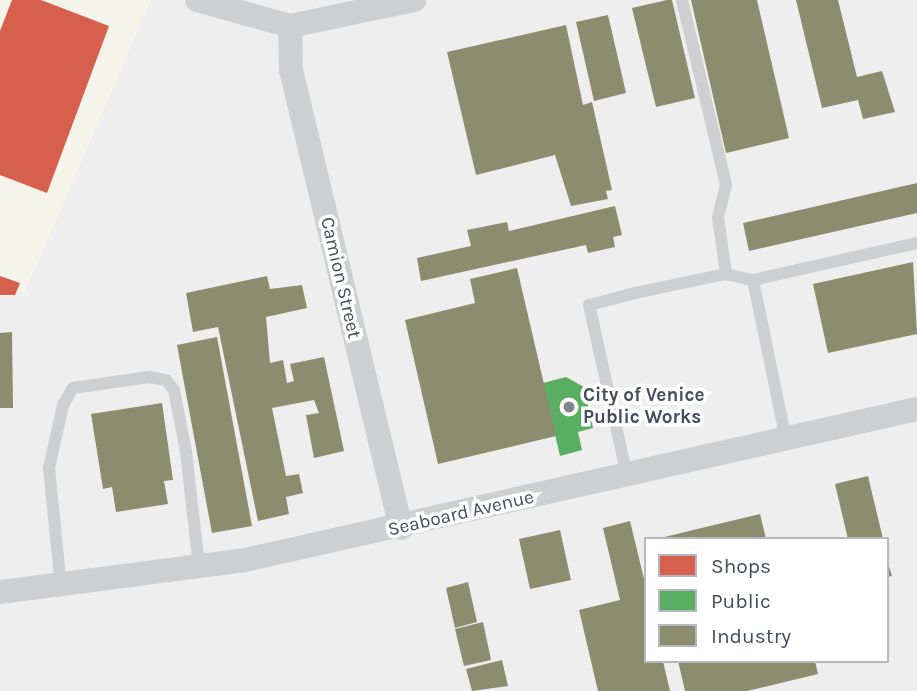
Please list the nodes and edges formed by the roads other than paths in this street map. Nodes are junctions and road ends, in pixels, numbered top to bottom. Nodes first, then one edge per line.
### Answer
1 (197, 0) edge
2 (414, 0) edge
3 (682, 0) edge
4 (290, 26) junction
5 (917, 243) edge
6 (726, 274) junction
7 (753, 280) junction
8 (917, 409) edge
9 (786, 439) junction
10 (627, 476) junction
11 (401, 528) junction
12 (200, 566) junction
13 (61, 586) junction
14 (0, 592) edge

1 - 4 street
2 - 4 street
3 - 6 lane
4 - 11 street, Camion Street
5 - 7 lane
6 - 7 lane
6 - 10 lane
7 - 9 lane
8 - 9 street, Seaboard Avenue
9 - 10 street, Seaboard Avenue
10 - 11 street, Seaboard Avenue
11 - 12 street, Seaboard Avenue
12 - 13 street, Seaboard Avenue
12 - 13 lane
13 - 14 street, Seaboard Avenue

